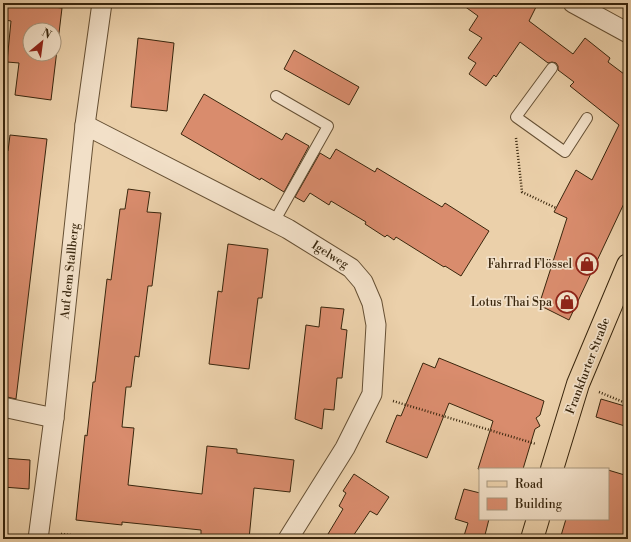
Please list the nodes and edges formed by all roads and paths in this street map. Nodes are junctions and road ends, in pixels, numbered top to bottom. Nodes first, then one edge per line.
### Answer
1 (102, 3) edge
2 (573, 3) edge
3 (601, 10) edge
4 (628, 33) edge
5 (552, 68) dead end
6 (276, 96) dead end
7 (516, 117) junction
8 (587, 118) dead end
9 (85, 125) junction
10 (556, 208) dead end
11 (274, 222) junction
12 (628, 266) edge
13 (578, 384) junction
14 (372, 394) junction
15 (628, 404) edge
16 (3, 406) edge
17 (54, 418) junction
18 (555, 460) edge
19 (538, 520) edge
20 (38, 535) edge
21 (108, 539) edge
22 (288, 539) edge
23 (532, 539) edge

1 - 9 street, Auf dem Stallberg
2 - 3 street
3 - 4 street
5 - 7 lane
6 - 11 lane
7 - 8 lane
7 - 10 path
9 - 11 street, Igelweg
9 - 17 street, Auf dem Stallberg
11 - 14 street, Igelweg
12 - 13 main road, Frankfurter Straße
13 - 15 path
13 - 18 main road, Frankfurter Straße
14 - 18 path
14 - 22 street, Igelweg
16 - 17 street
17 - 20 street, Auf dem Stallberg
19 - 23 main road
20 - 21 path

